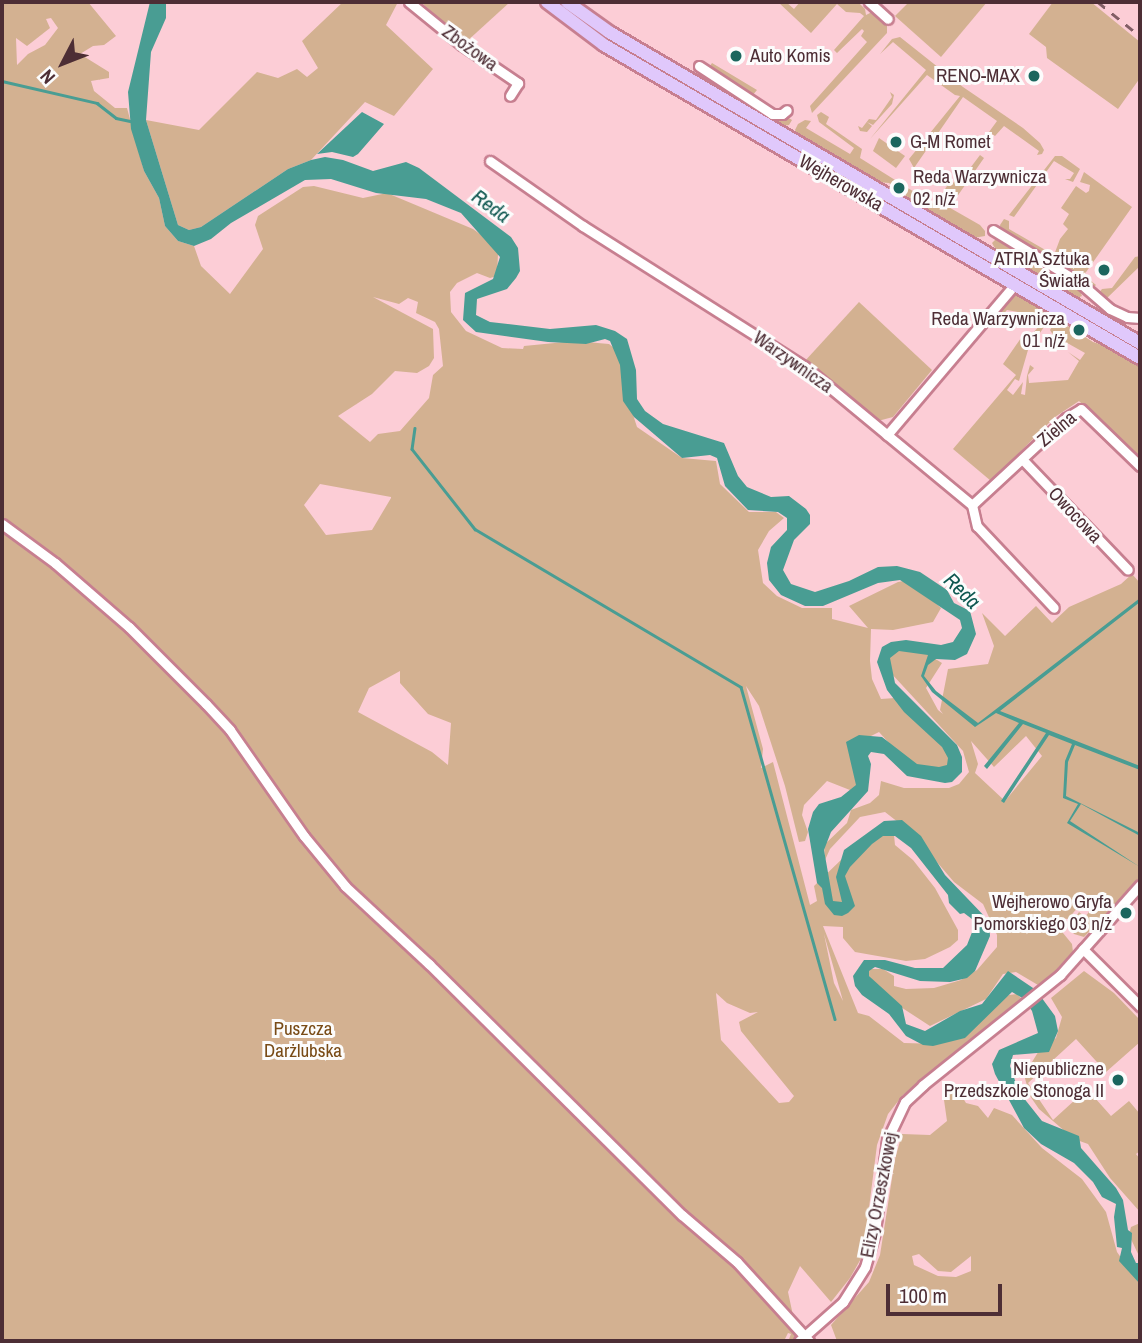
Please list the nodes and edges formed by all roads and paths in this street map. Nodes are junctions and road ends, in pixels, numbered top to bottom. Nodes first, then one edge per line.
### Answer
1 (410, 2) edge
2 (547, 2) edge
3 (567, 2) edge
4 (869, 2) edge
5 (888, 19) dead end
6 (699, 66) dead end
7 (510, 96) dead end
8 (787, 110) dead end
9 (490, 161) dead end
10 (993, 230) dead end
11 (1015, 284) junction
12 (1140, 318) edge
13 (1140, 343) edge
14 (1140, 358) edge
15 (887, 435) junction
16 (1022, 459) junction
17 (1140, 466) edge
18 (972, 506) junction
19 (2, 524) edge
20 (1128, 570) dead end
21 (1055, 608) dead end
22 (1140, 885) edge
23 (1083, 949) junction
24 (1140, 1006) edge
25 (804, 1339) edge

1 - 7 street, Zbożowa
2 - 11 main road, Wejherowska
3 - 13 main road, Wejherowska
4 - 5 street
6 - 8 street
9 - 15 street, Warzywnicza
10 - 12 street
11 - 14 main road, Wejherowska
11 - 15 street
15 - 18 street, Warzywnicza
16 - 17 street, Zielna
16 - 18 street, Zielna
16 - 20 street, Owocowa
18 - 21 street, Warzywnicza
19 - 25 street
22 - 23 street, Elizy Orzeszkowej
23 - 24 street
23 - 25 street, Elizy Orzeszkowej

